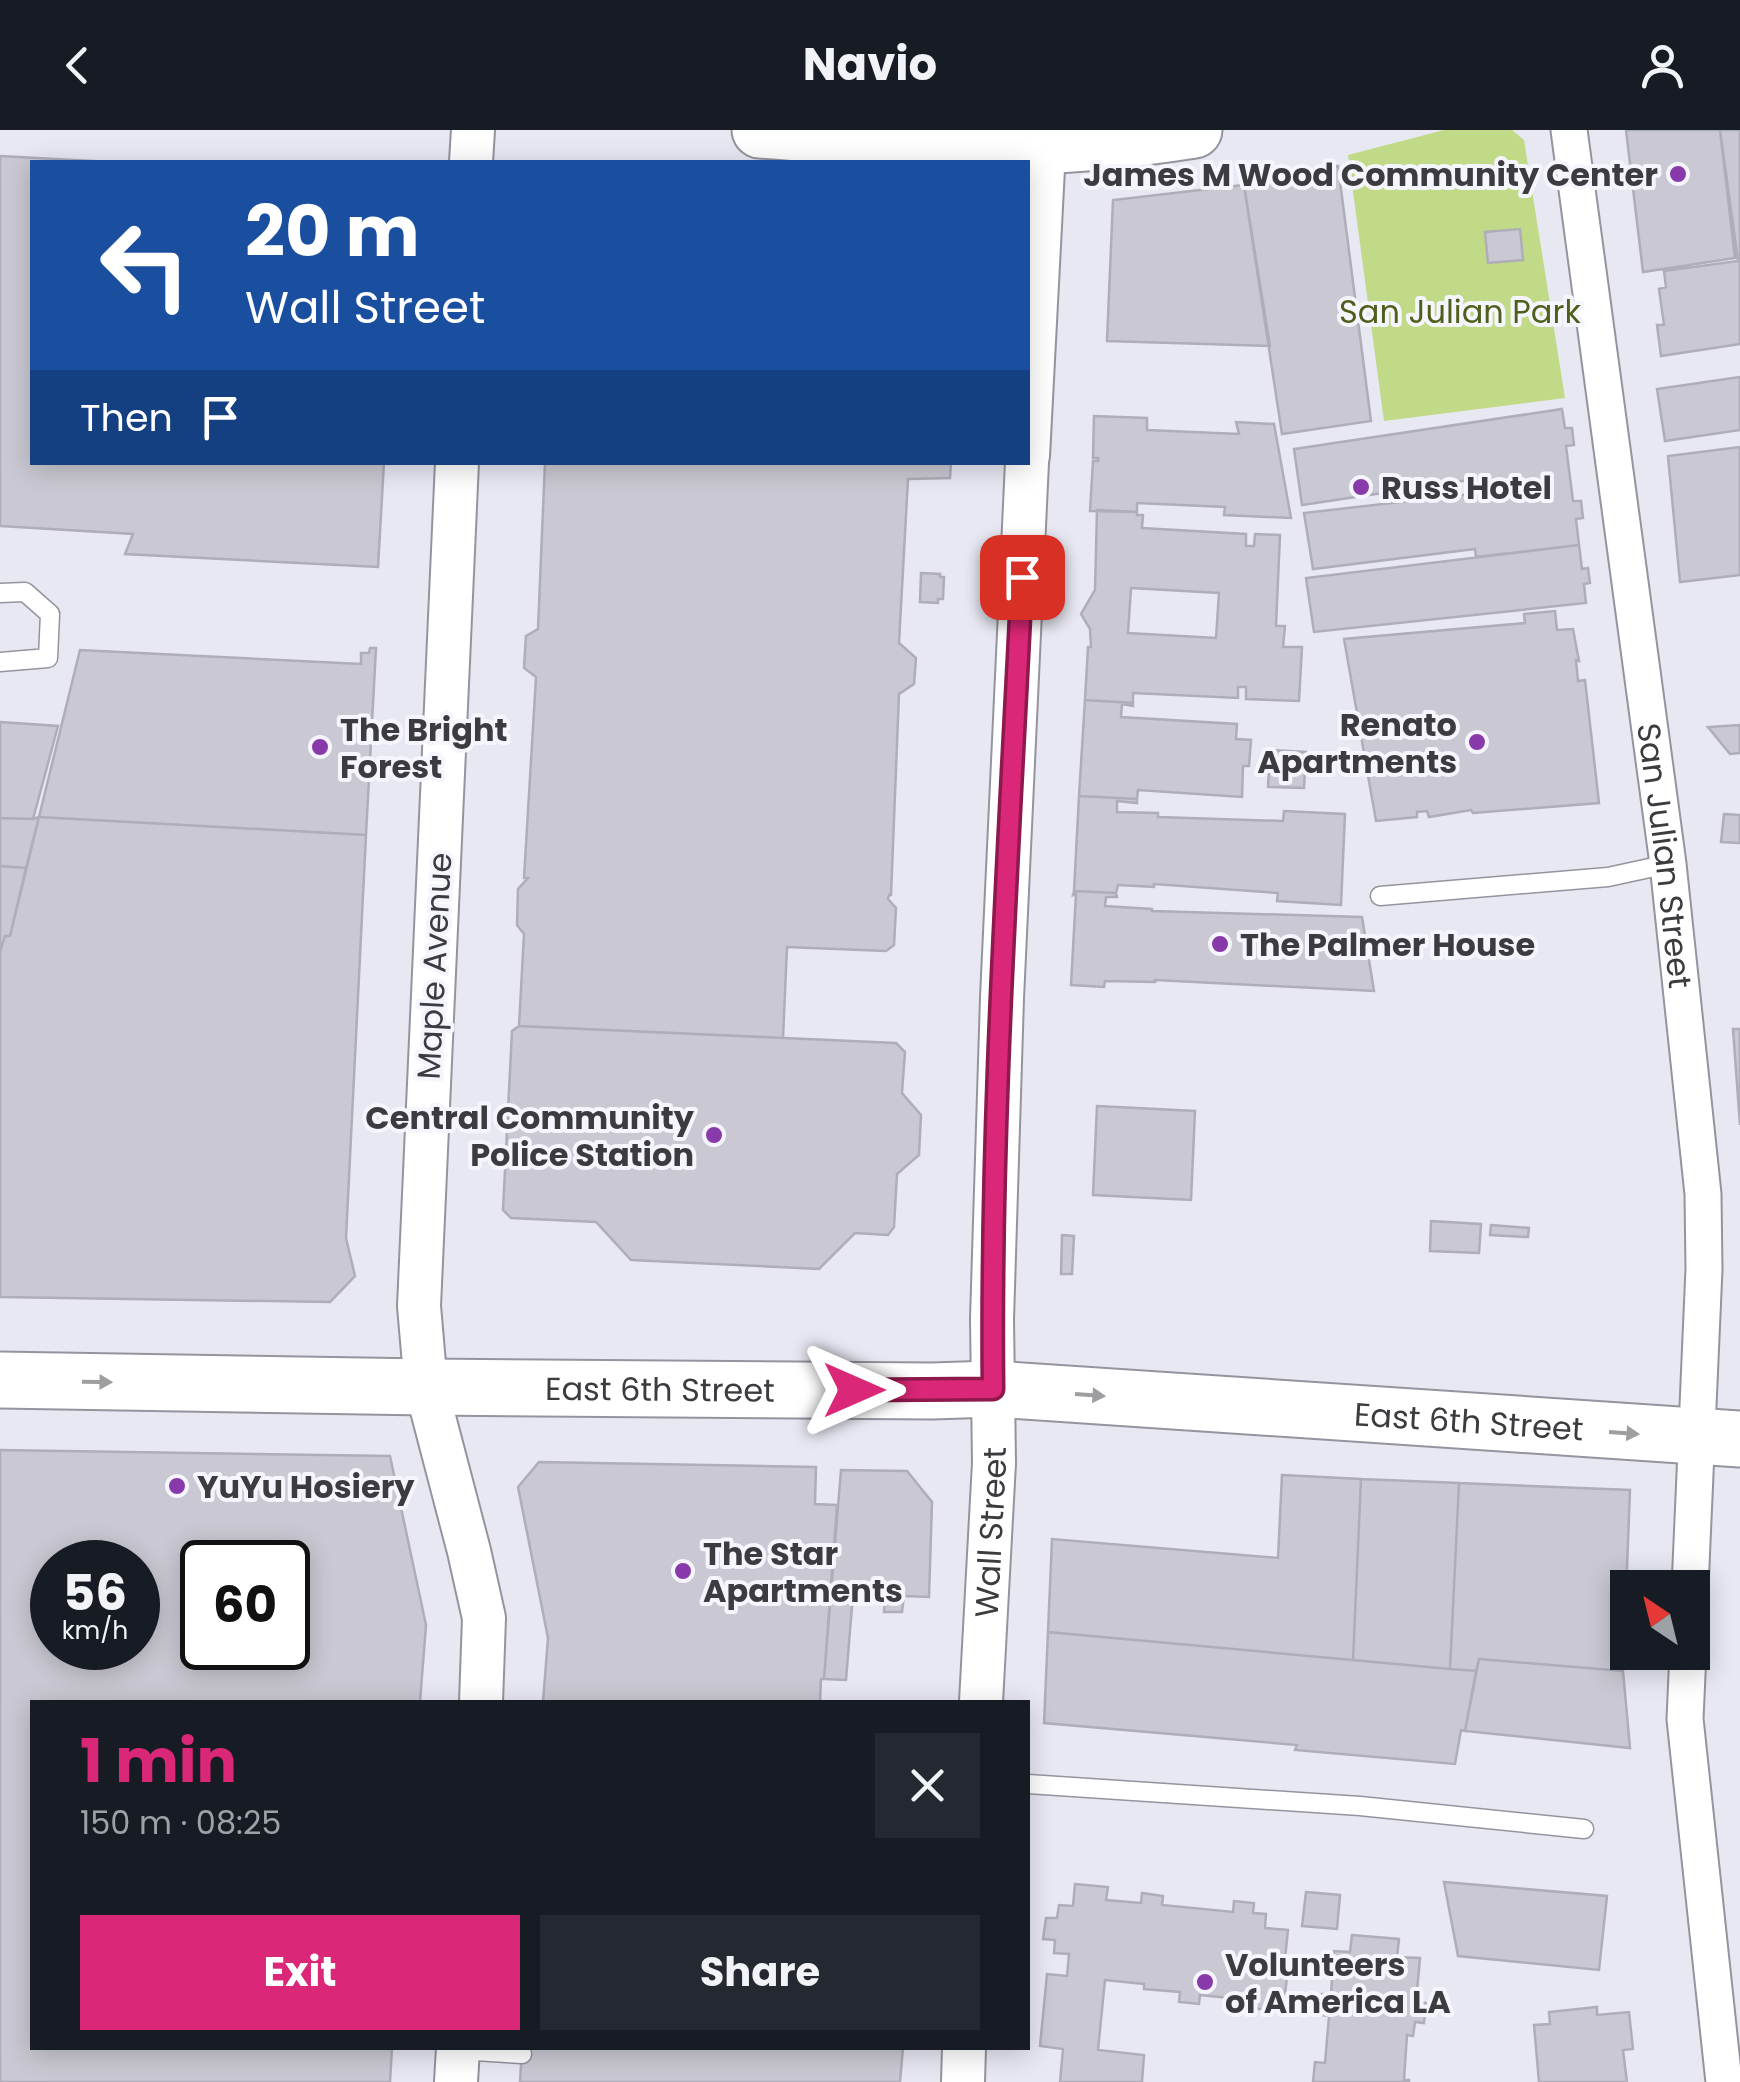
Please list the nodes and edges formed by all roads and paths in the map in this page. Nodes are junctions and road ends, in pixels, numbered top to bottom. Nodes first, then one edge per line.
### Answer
1 (472, 130) edge
2 (760, 130) edge
3 (1194, 130) edge
4 (1569, 130) edge
5 (1043, 138) edge
6 (471, 160) edge
7 (1030, 399) edge
8 (457, 465) edge
9 (1027, 465) edge
10 (0, 592) edge
11 (0, 662) edge
12 (1668, 864) junction
13 (1380, 896) dead end
14 (0, 1380) edge
15 (426, 1387) junction
16 (993, 1389) junction
17 (1719, 1438) edge
18 (1693, 1570) edge
19 (1687, 1670) edge
20 (481, 1700) edge
21 (981, 1700) edge
22 (1030, 1784) edge
23 (1584, 1829) dead end
24 (964, 2050) edge
25 (522, 2054) dead end
26 (457, 2060) edge
27 (963, 2082) edge
28 (1724, 2082) edge

1 - 6 street
2 - 5 main road
3 - 5 main road
4 - 12 street, San Julian Street
5 - 7 street, Wall Street
8 - 15 street, Maple Avenue
9 - 16 street, Wall Street
10 - 11 lane
12 - 13 lane
12 - 17 street, San Julian Street
14 -> 15 main road, East 6th Street
15 - 16 main road, East 6th Street
15 - 20 street, Maple Avenue
16 -> 17 main road, East 6th Street
16 - 21 street, Wall Street
17 - 18 street, San Julian Street
19 - 28 street
22 - 23 lane
24 - 27 street
25 - 26 lane

